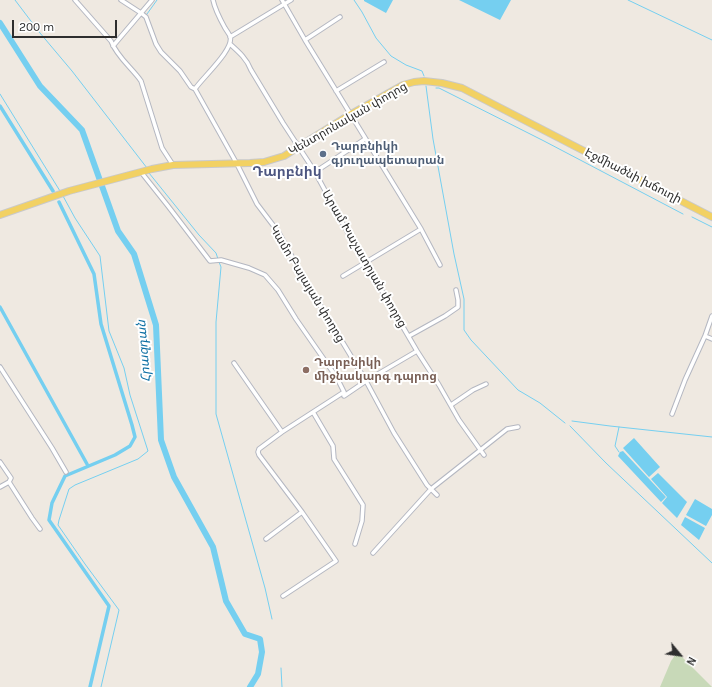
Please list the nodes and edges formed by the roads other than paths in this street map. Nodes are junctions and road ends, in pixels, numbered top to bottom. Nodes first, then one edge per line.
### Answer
1 (75, 0) edge
2 (121, 0) edge
3 (152, 0) edge
4 (213, 0) edge
5 (291, 0) edge
6 (284, 2) edge
7 (141, 13) junction
8 (340, 17) dead end
9 (230, 37) junction
10 (305, 40) junction
11 (230, 44) junction
12 (113, 46) junction
13 (384, 62) dead end
14 (194, 89) junction
15 (336, 91) junction
16 (351, 114) junction
17 (554, 135) joint
18 (365, 139) junction
19 (299, 147) junction
20 (237, 164) junction
21 (173, 166) junction
22 (143, 171) junction
23 (315, 172) junction
24 (0, 215) edge
25 (712, 217) edge
26 (421, 229) junction
27 (366, 262) junction
28 (440, 265) dead end
29 (343, 276) dead end
30 (456, 290) dead end
31 (712, 316) edge
32 (409, 336) junction
33 (705, 336) junction
34 (712, 339) edge
35 (418, 351) junction
36 (234, 363) dead end
37 (0, 367) edge
38 (366, 381) junction
39 (486, 384) dead end
40 (344, 392) junction
41 (451, 405) junction
42 (313, 412) junction
43 (672, 414) dead end
44 (518, 427) dead end
45 (282, 432) junction
46 (481, 450) junction
47 (484, 455) dead end
48 (0, 462) edge
49 (66, 472) dead end
50 (9, 482) junction
51 (0, 487) edge
52 (431, 489) junction
53 (437, 495) dead end
54 (302, 512) junction
55 (40, 529) dead end
56 (266, 539) dead end
57 (355, 544) dead end
58 (373, 553) dead end
59 (283, 596) dead end

1 - 12 street
2 - 7 street
3 - 7 street
4 - 9 street
5 - 6 street
6 - 9 street
6 - 10 street
7 - 12 street
7 - 14 street, Կամո Բալայան փողոց
8 - 10 street
9 - 11 street
10 - 15 street
11 - 14 street
11 - 19 street, Արամ Խաչատրյան փողոց
12 - 21 street
13 - 15 street
14 - 20 street, Կամո Բալայան փողոց
15 - 16 street
16 - 17 main road, Կենտրոնական փողոց
16 - 18 street
16 - 19 main road, Կենտրոնական փողոց
17 - 25 main road, Էջմիածնի խճուղի
18 - 23 street
18 - 26 street
19 - 20 main road, Կենտրոնական փողոց
19 - 23 street, Արամ Խաչատրյան փողոց
20 - 21 main road, Կենտրոնական փողոց
20 - 38 street, Կամո Բալայան փողոց
21 - 22 main road, Կենտրոնական փողոց
22 - 24 main road, Կենտրոնական փողոց
22 - 40 street
23 - 27 street, Արամ Խաչատրյան փողոց
26 - 27 street
26 - 28 street
27 - 29 street
27 - 32 street, Արամ Խաչատրյան փողոց
30 - 32 street
31 - 33 street
32 - 35 street, Արամ Խաչատրյան փողոց
33 - 34 street
33 - 43 street
35 - 38 street
35 - 41 street, Արամ Խաչատրյան փողոց
36 - 45 street
37 - 49 street
38 - 40 street
38 - 52 street, Կամո Բալայան փողոց
39 - 41 street
40 - 42 street
41 - 46 street, Արամ Խաչատրյան փողոց
42 - 45 street
42 - 57 street
44 - 46 street
45 - 54 street
46 - 47 street, Արամ Խաչատրյան փողոց
46 - 52 street
48 - 50 street
50 - 51 street
50 - 55 street
52 - 53 street, Կամո Բալայան փողոց
52 - 58 street
54 - 56 street
54 - 59 street

